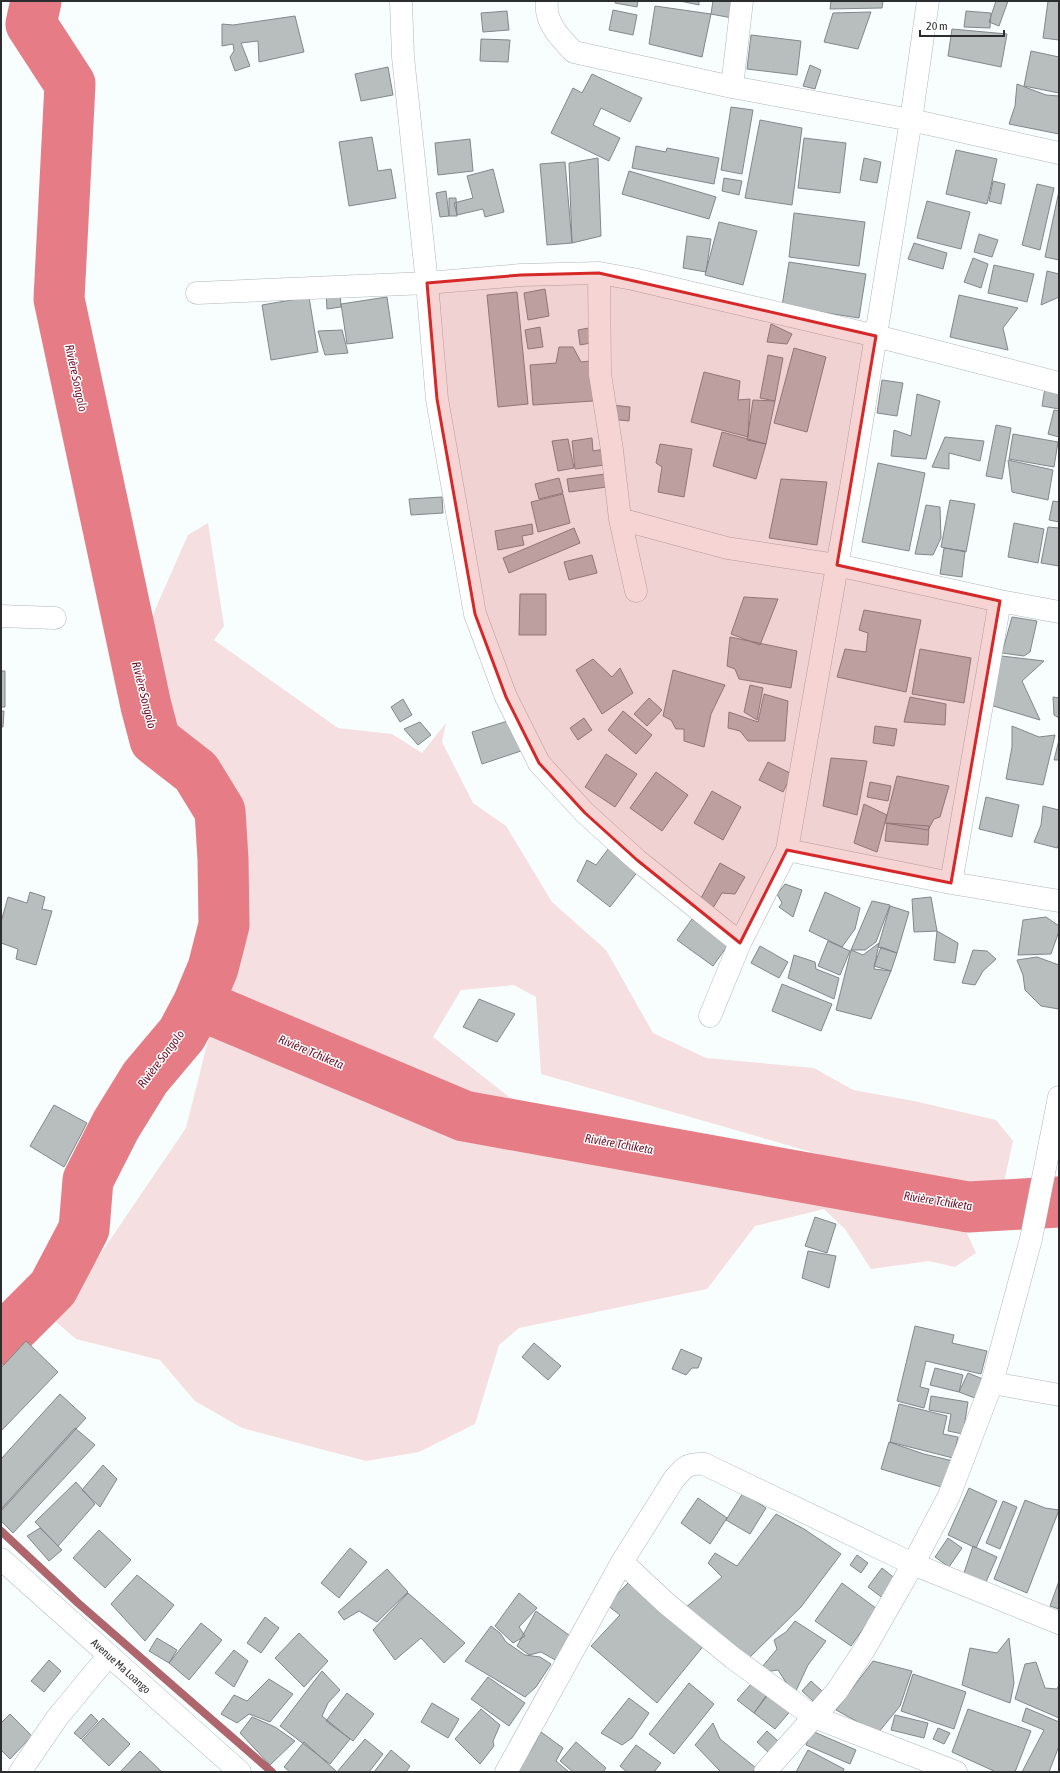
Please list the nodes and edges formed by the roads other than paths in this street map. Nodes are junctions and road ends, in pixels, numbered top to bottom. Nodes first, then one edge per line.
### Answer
1 (401, 1) edge
2 (547, 1) edge
3 (742, 1) edge
4 (928, 1) edge
5 (732, 87) junction
6 (911, 120) junction
7 (1059, 153) edge
8 (600, 274) junction
9 (427, 283) junction
10 (197, 293) dead end
11 (876, 336) junction
12 (1059, 383) edge
13 (620, 519) junction
14 (837, 565) junction
15 (636, 591) dead end
16 (1000, 601) junction
17 (1059, 612) edge
18 (1, 616) edge
19 (54, 618) dead end
20 (787, 850) junction
21 (951, 883) junction
22 (1059, 901) edge
23 (740, 943) junction
24 (710, 1016) dead end
25 (1059, 1097) edge
26 (992, 1383) junction
27 (1059, 1395) edge
28 (1, 1560) edge
29 (622, 1562) junction
30 (913, 1564) junction
31 (1059, 1623) edge
32 (109, 1655) junction
33 (814, 1717) junction
34 (20, 1772) edge
35 (240, 1772) edge
36 (506, 1772) edge
37 (765, 1772) edge
38 (956, 1772) edge

1 - 9 street
2 - 5 street
3 - 5 street
4 - 6 street
5 - 6 street
6 - 7 street
6 - 11 street
8 - 9 street
8 - 11 street
8 - 13 street
9 - 10 street
9 - 23 street
11 - 12 street
11 - 14 street
13 - 14 street
13 - 15 street
14 - 16 street
14 - 20 street
16 - 17 street
16 - 21 street
18 - 19 street
20 - 21 street
20 - 23 street
21 - 22 street
23 - 24 street
25 - 26 street
26 - 27 street
26 - 30 street
28 - 32 street, Avenue Ma Loango
29 - 30 street
29 - 33 street
29 - 36 street
30 - 31 street
30 - 33 street
32 - 34 street
32 - 35 street, Avenue Ma Loango
33 - 37 street
33 - 38 street

